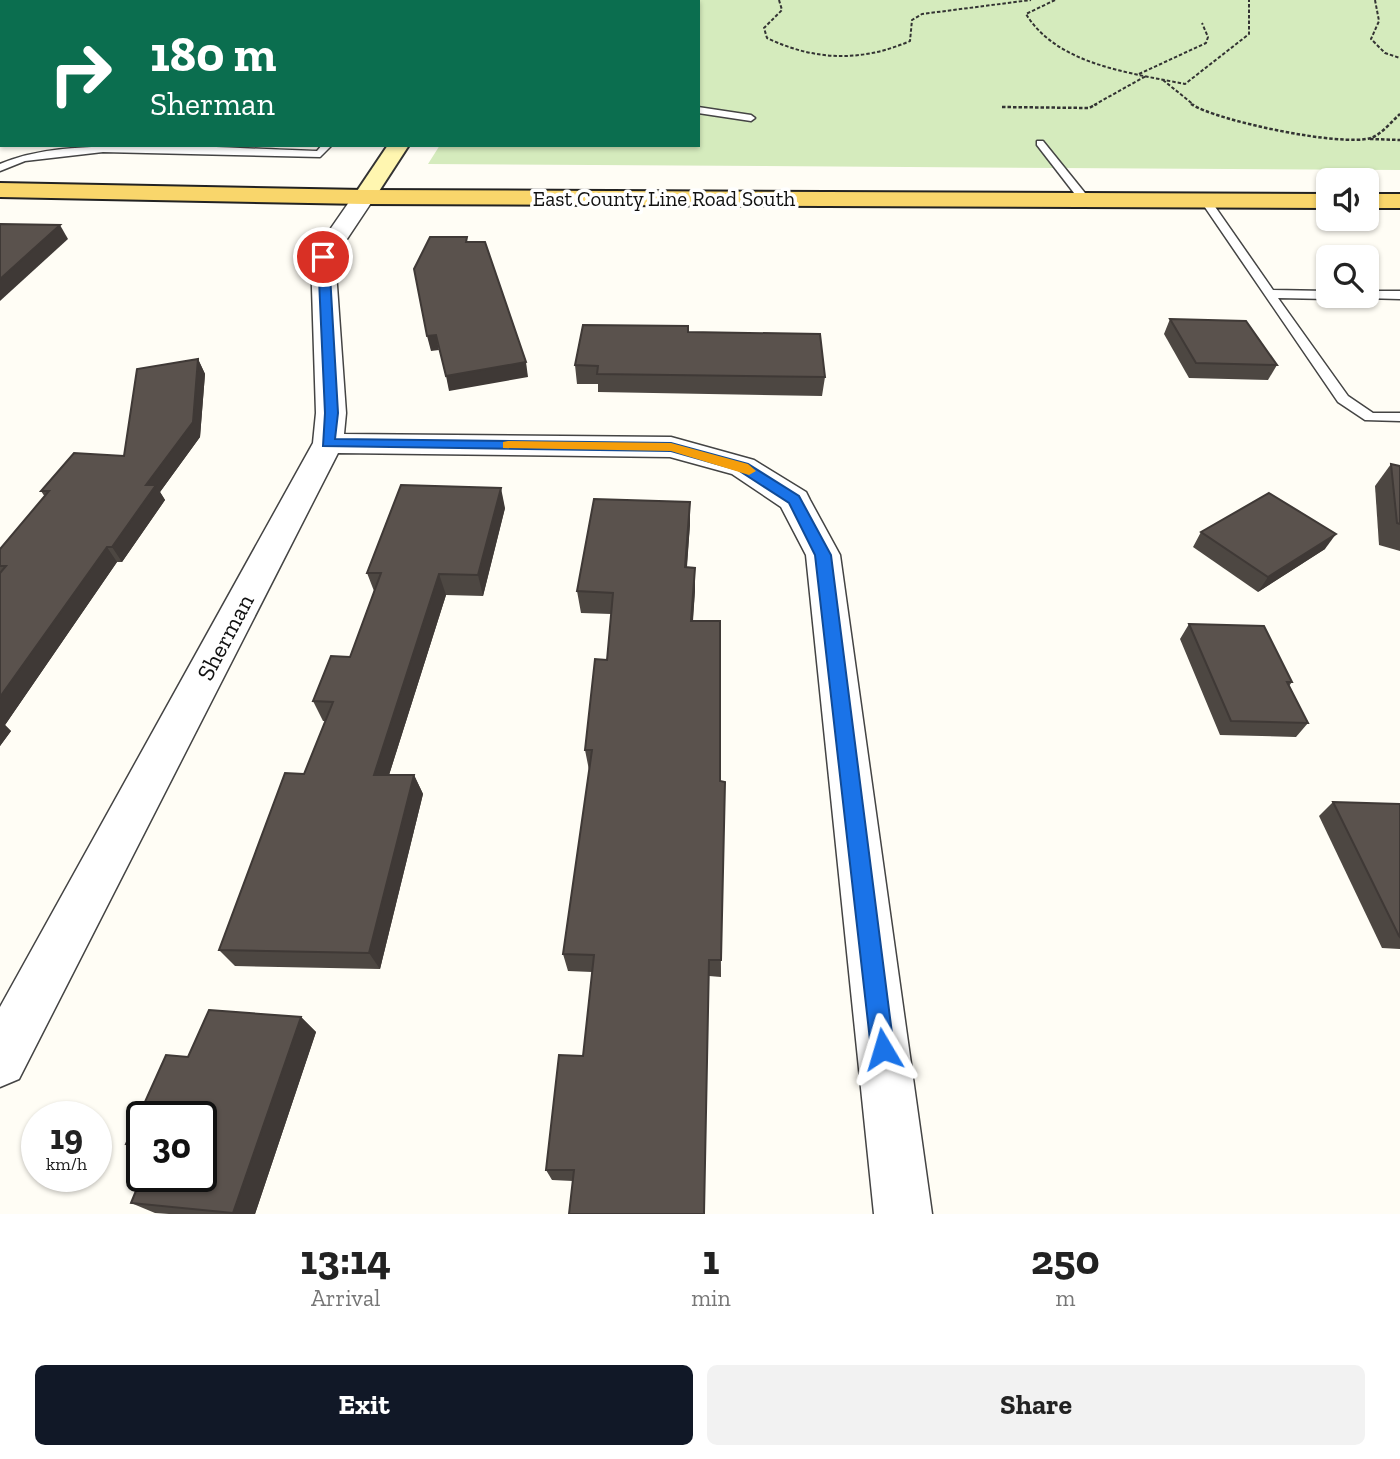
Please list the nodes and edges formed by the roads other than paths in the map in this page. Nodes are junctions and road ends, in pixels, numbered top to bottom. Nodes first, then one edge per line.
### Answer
1 (700, 111) edge
2 (751, 118) dead end
3 (1040, 143) dead end
4 (96, 147) edge
5 (325, 147) edge
6 (398, 147) edge
7 (0, 168) edge
8 (0, 190) edge
9 (364, 197) junction
10 (1085, 200) junction
11 (1205, 200) junction
12 (1316, 201) edge
13 (1379, 201) edge
14 (1400, 201) edge
15 (1269, 294) junction
16 (1316, 295) edge
17 (1379, 295) edge
18 (1400, 295) edge
19 (1400, 417) edge
20 (328, 443) junction
21 (0, 1060) edge
22 (903, 1214) edge

1 - 2 lane
3 - 10 lane
4 - 5 lane
4 - 7 lane
6 - 9 street
8 - 9 main road, East County Line Road South
9 - 10 main road, East County Line Road South
9 - 20 street, Sherman
10 - 11 main road, East County Line Road South
11 - 12 main road, East County Line Road South
11 - 15 lane
13 - 14 main road
15 - 16 lane
15 - 19 lane
17 - 18 lane
20 - 21 street, Sherman
20 - 22 street

